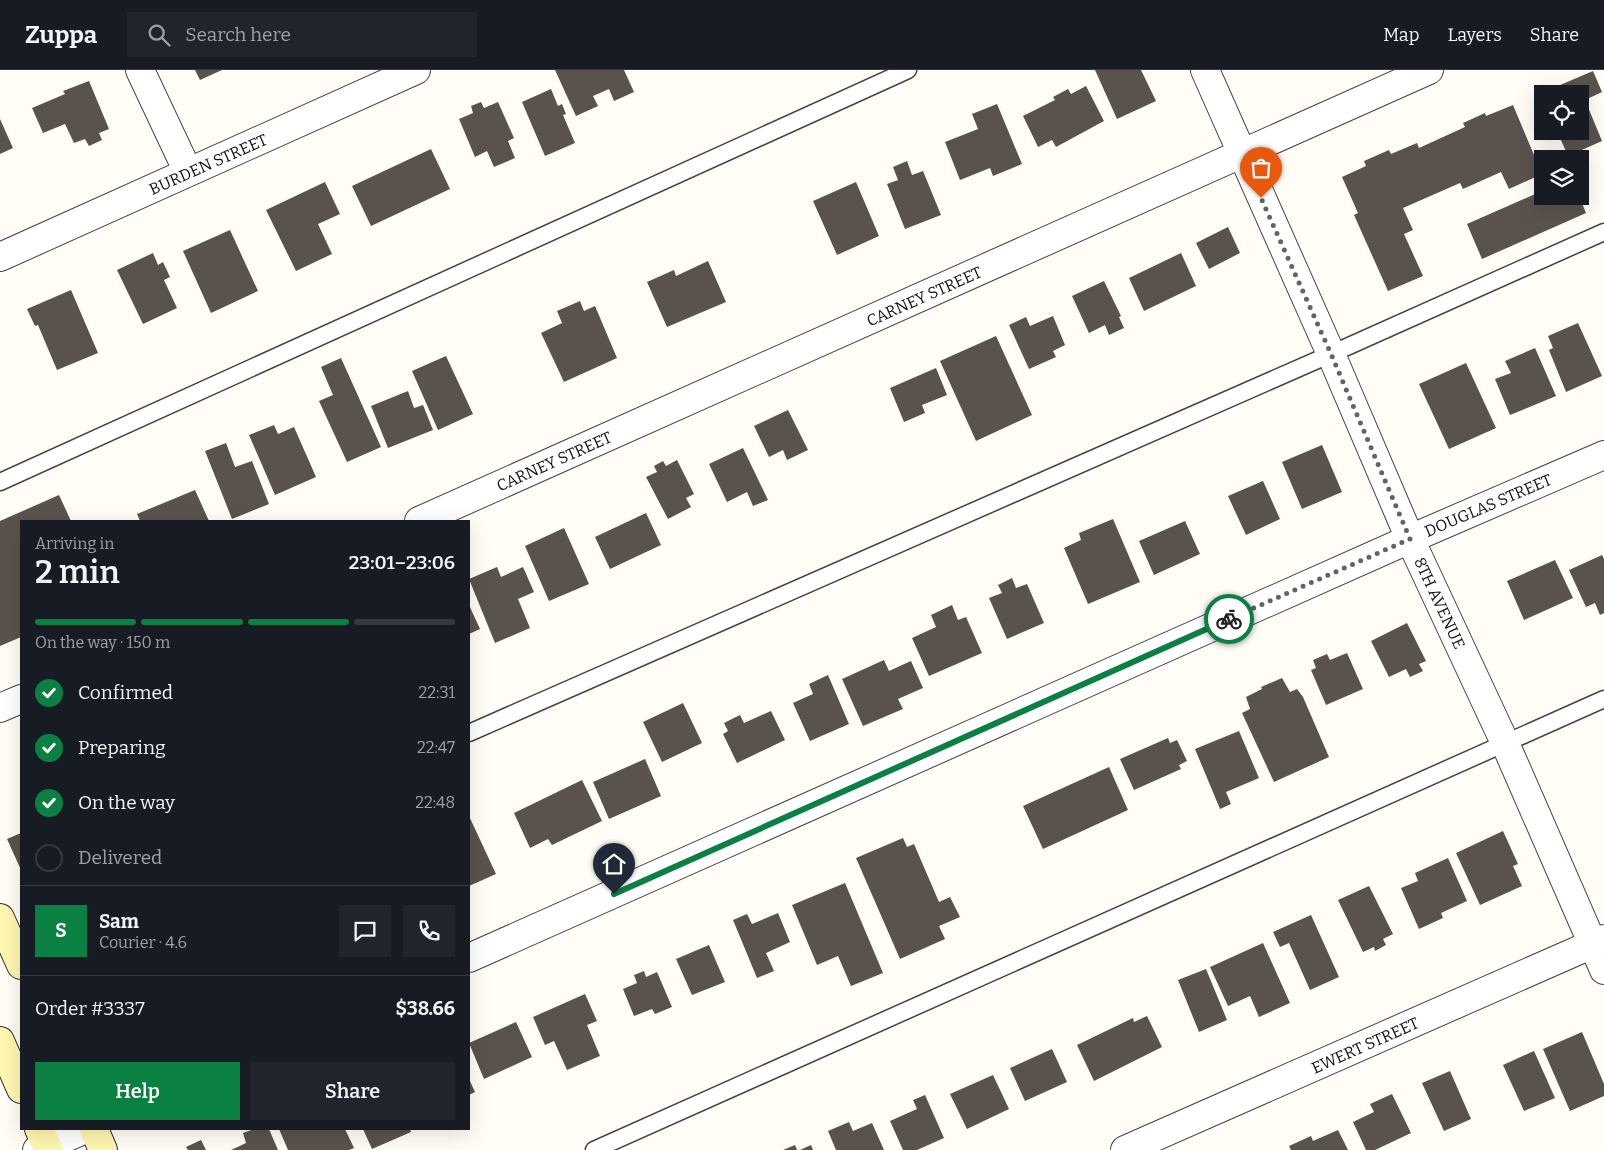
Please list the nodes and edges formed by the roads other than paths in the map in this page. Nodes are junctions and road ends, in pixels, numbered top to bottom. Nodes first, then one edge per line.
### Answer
1 (140, 70) edge
2 (416, 70) edge
3 (908, 70) edge
4 (1205, 70) edge
5 (1429, 70) edge
6 (1242, 154) junction
7 (188, 172) junction
8 (1604, 232) edge
9 (0, 257) edge
10 (1331, 354) junction
11 (1604, 455) edge
12 (0, 482) edge
13 (421, 520) edge
14 (1410, 539) junction
15 (20, 698) edge
16 (1604, 699) edge
17 (0, 708) edge
18 (470, 734) edge
19 (1505, 743) junction
20 (10, 928) edge
21 (1598, 942) edge
22 (470, 958) edge
23 (20, 962) edge
24 (1604, 970) edge
25 (0, 1041) edge
26 (20, 1087) edge
27 (83, 1130) edge
28 (94, 1130) edge
29 (43, 1144) edge
30 (104, 1150) edge
31 (594, 1150) edge
32 (1125, 1150) edge

1 - 7 street
2 - 7 street, BURDEN STREET
3 - 12 lane
4 - 6 street, 8TH AVENUE
5 - 6 street, CARNEY STREET
6 - 10 street, 8TH AVENUE
6 - 13 street, CARNEY STREET
7 - 9 street, BURDEN STREET
8 - 10 lane
10 - 14 street, 8TH AVENUE
10 - 18 lane
11 - 14 street, DOUGLAS STREET
14 - 19 street, 8TH AVENUE
14 - 22 street, DOUGLAS STREET
15 - 17 street
16 - 19 lane
19 - 21 street, 8TH AVENUE
19 - 31 lane
20 - 23 main road
21 - 24 street, 8TH AVENUE
21 - 32 street, EWERT STREET
25 - 26 main road
27 - 29 street
28 - 30 main road

